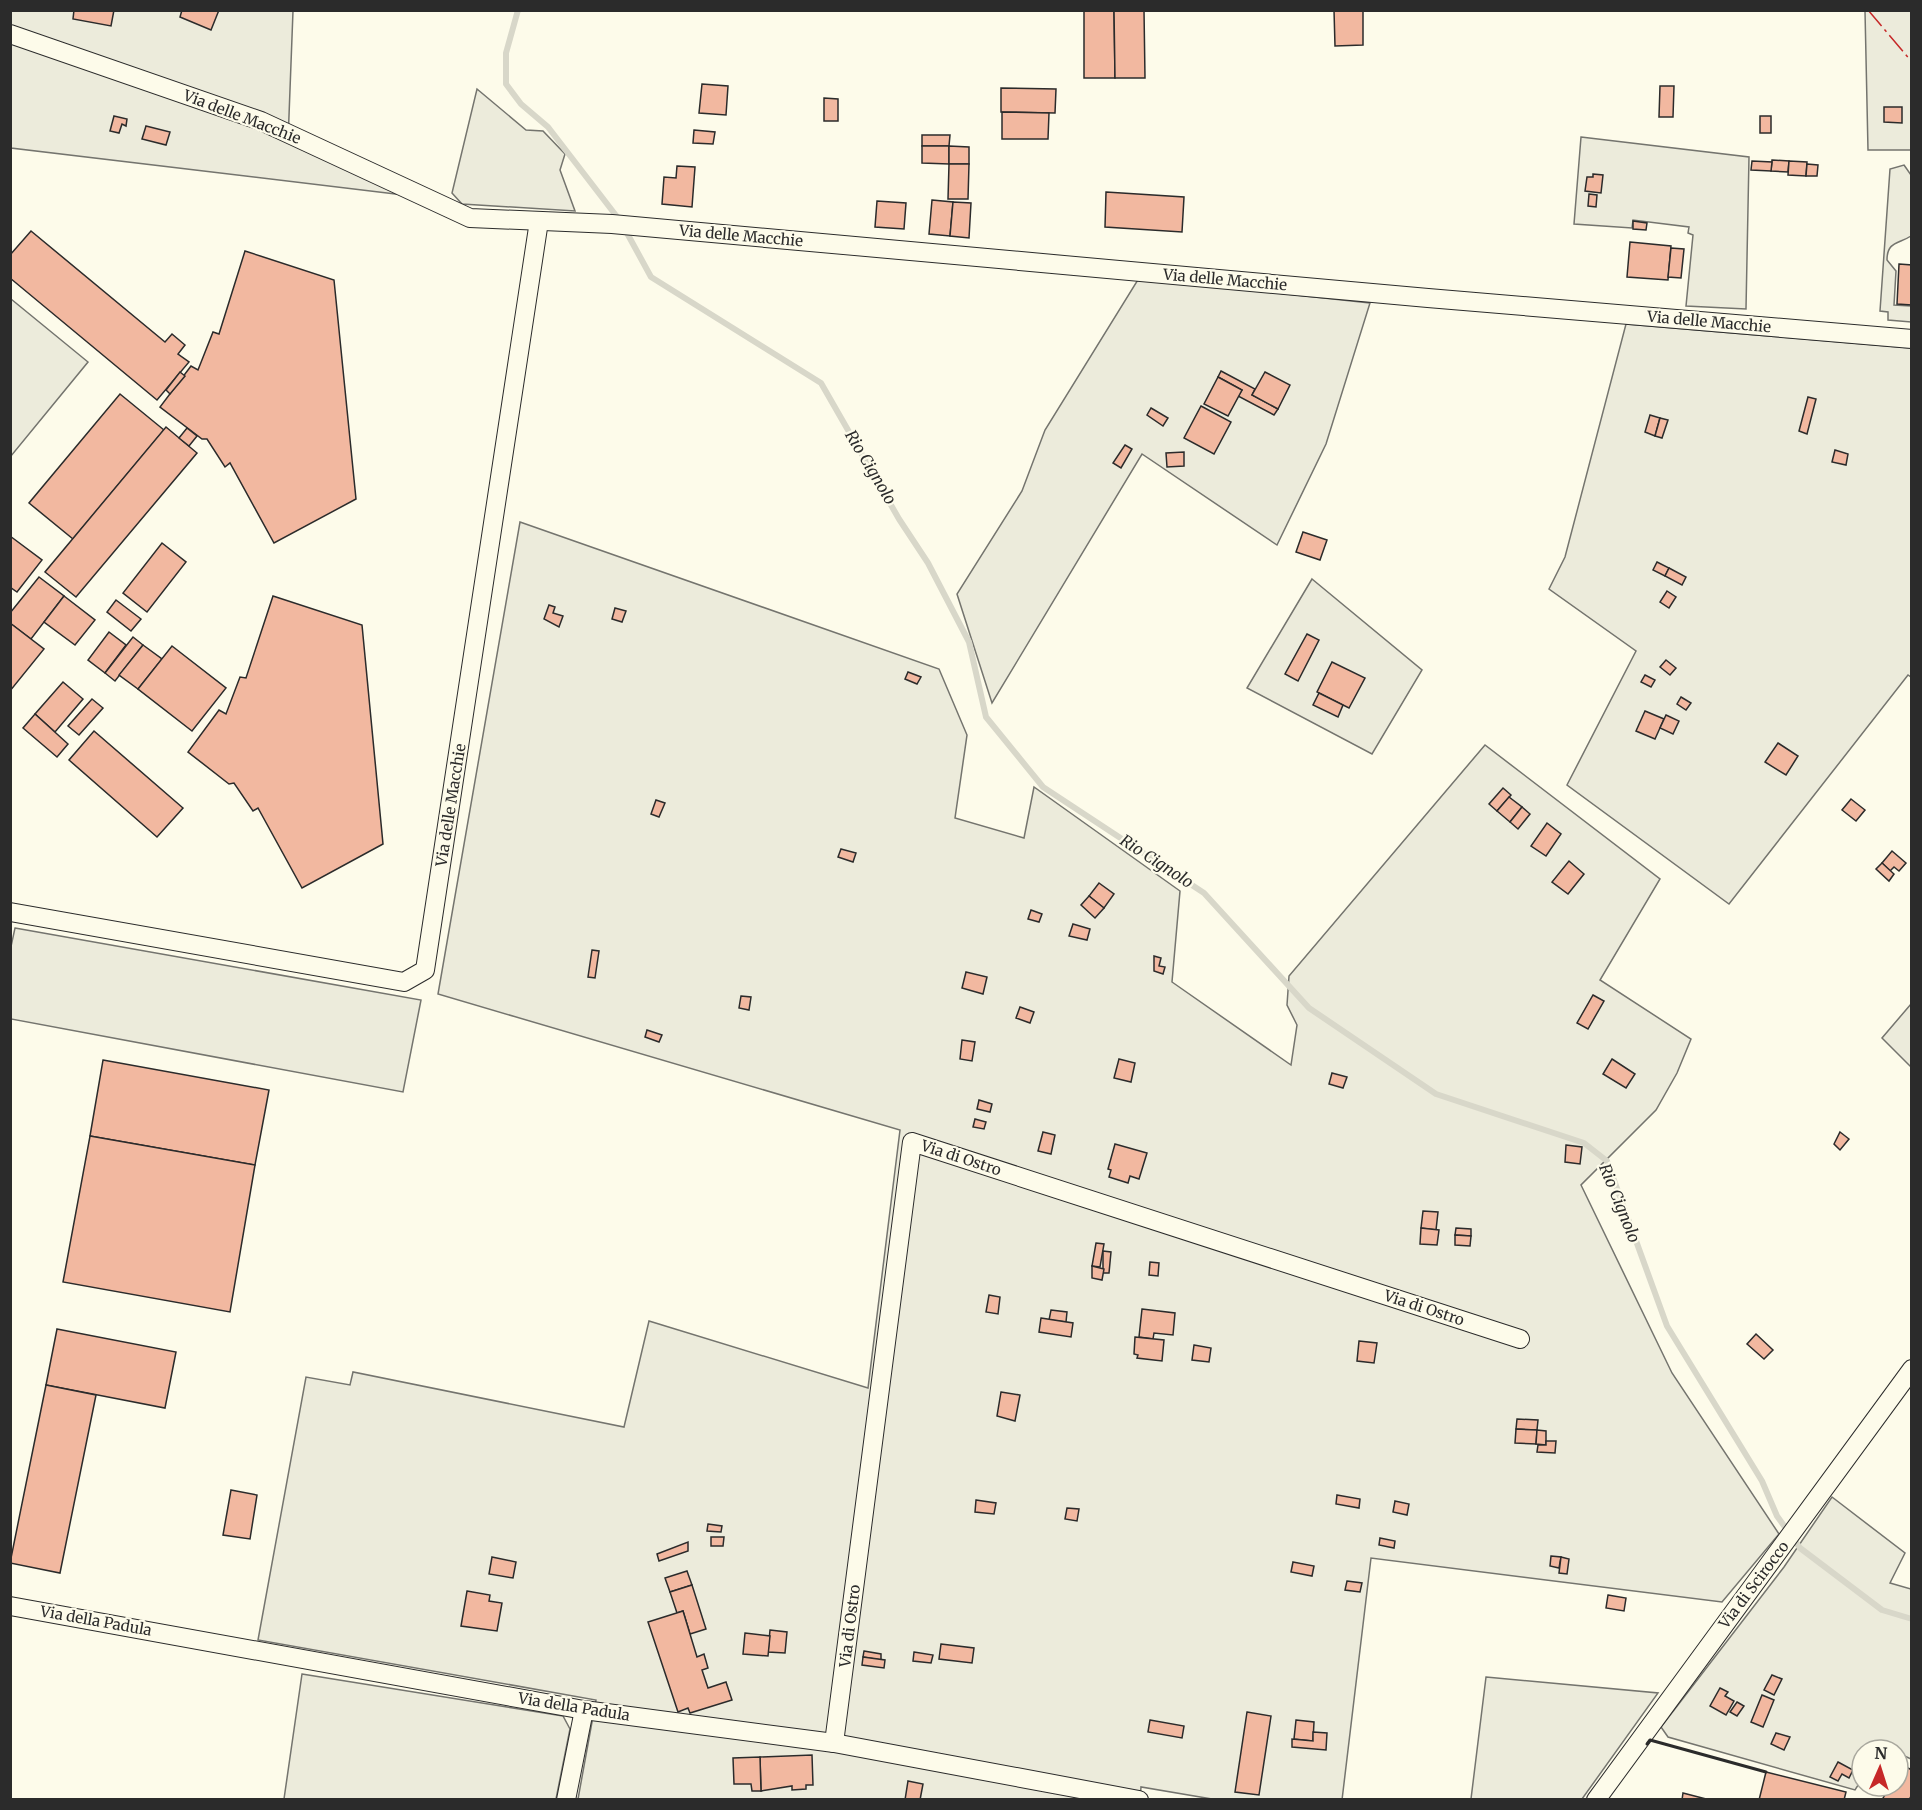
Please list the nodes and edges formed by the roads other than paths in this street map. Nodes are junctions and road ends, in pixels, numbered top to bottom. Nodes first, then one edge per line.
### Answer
1 (10, 34) edge
2 (539, 221) junction
3 (1911, 339) edge
4 (10, 912) edge
5 (1520, 1339) dead end
6 (1911, 1369) edge
7 (10, 1606) edge
8 (584, 1710) junction
9 (834, 1743) junction
10 (566, 1800) edge
11 (1139, 1800) edge
12 (1596, 1800) edge

1 - 2 street, Via delle Macchie
2 - 3 street, Via delle Macchie
2 - 4 street, Via delle Macchie
5 - 9 street, Via di Ostro
6 - 12 street, Via di Scirocco
7 - 8 street, Via della Padula
8 - 9 street, Via della Padula
8 - 10 street
9 - 11 street, Via della Padula

